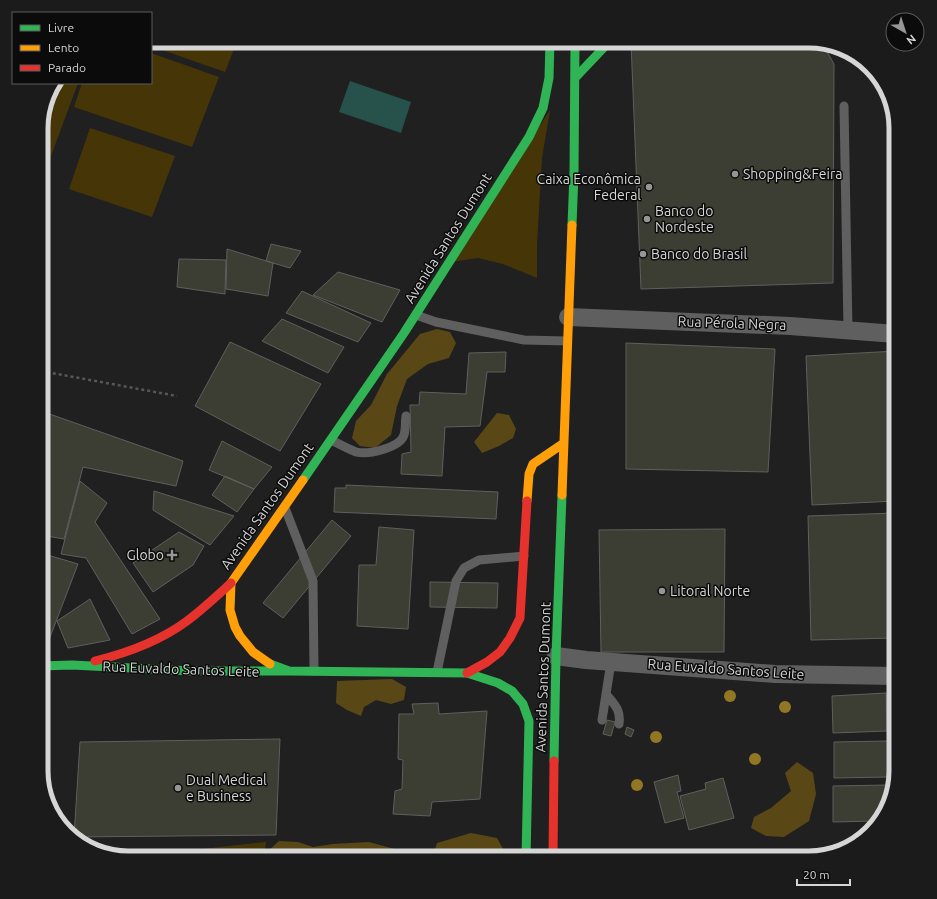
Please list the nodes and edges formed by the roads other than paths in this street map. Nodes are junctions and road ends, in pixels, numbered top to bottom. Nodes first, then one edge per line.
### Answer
1 (550, 48) edge
2 (575, 48) edge
3 (603, 48) edge
4 (575, 78) junction
5 (844, 106) dead end
6 (416, 315) junction
7 (568, 317) junction
8 (848, 330) junction
9 (889, 333) edge
10 (567, 341) junction
11 (406, 416) dead end
12 (330, 440) junction
13 (564, 443) junction
14 (285, 507) junction
15 (524, 556) junction
16 (231, 583) junction
17 (556, 656) junction
18 (611, 662) junction
19 (72, 665) junction
20 (48, 666) edge
21 (289, 671) junction
22 (314, 672) junction
23 (467, 673) junction
24 (437, 674) junction
25 (889, 676) edge
26 (606, 694) junction
27 (602, 720) dead end
28 (619, 724) dead end
29 (526, 851) edge
30 (553, 851) edge

1 - 6 main road, Avenida Santos Dumont
2 - 4 main road, Avenida Santos Dumont
3 - 4 main road
4 - 7 main road, Avenida Santos Dumont
5 - 8 lane
6 - 10 lane
6 - 12 main road, Avenida Santos Dumont
7 - 8 street, Rua Pérola Negra
7 - 10 main road, Avenida Santos Dumont
8 - 9 street, Rua Pérola Negra
10 - 13 main road, Avenida Santos Dumont
11 - 12 lane
12 - 14 main road, Avenida Santos Dumont
13 - 15 main road
13 - 17 main road, Avenida Santos Dumont
14 - 16 main road, Avenida Santos Dumont
14 - 22 lane
15 - 23 main road
15 - 24 lane
16 - 19 main road, Rua Euvaldo Santos Leite
16 - 21 main road, Avenida Santos Dumont
17 - 18 street, Rua Euvaldo Santos Leite
17 - 30 main road, Avenida Santos Dumont
18 - 25 street, Rua Euvaldo Santos Leite
18 - 26 lane
19 - 20 main road, Rua Euvaldo Santos Leite
19 - 21 main road, Rua Euvaldo Santos Leite
21 - 22 main road, Avenida Santos Dumont
22 - 24 main road, Avenida Santos Dumont
23 - 24 main road, Avenida Santos Dumont
23 - 29 main road, Avenida Santos Dumont
26 - 27 lane
26 - 28 lane

